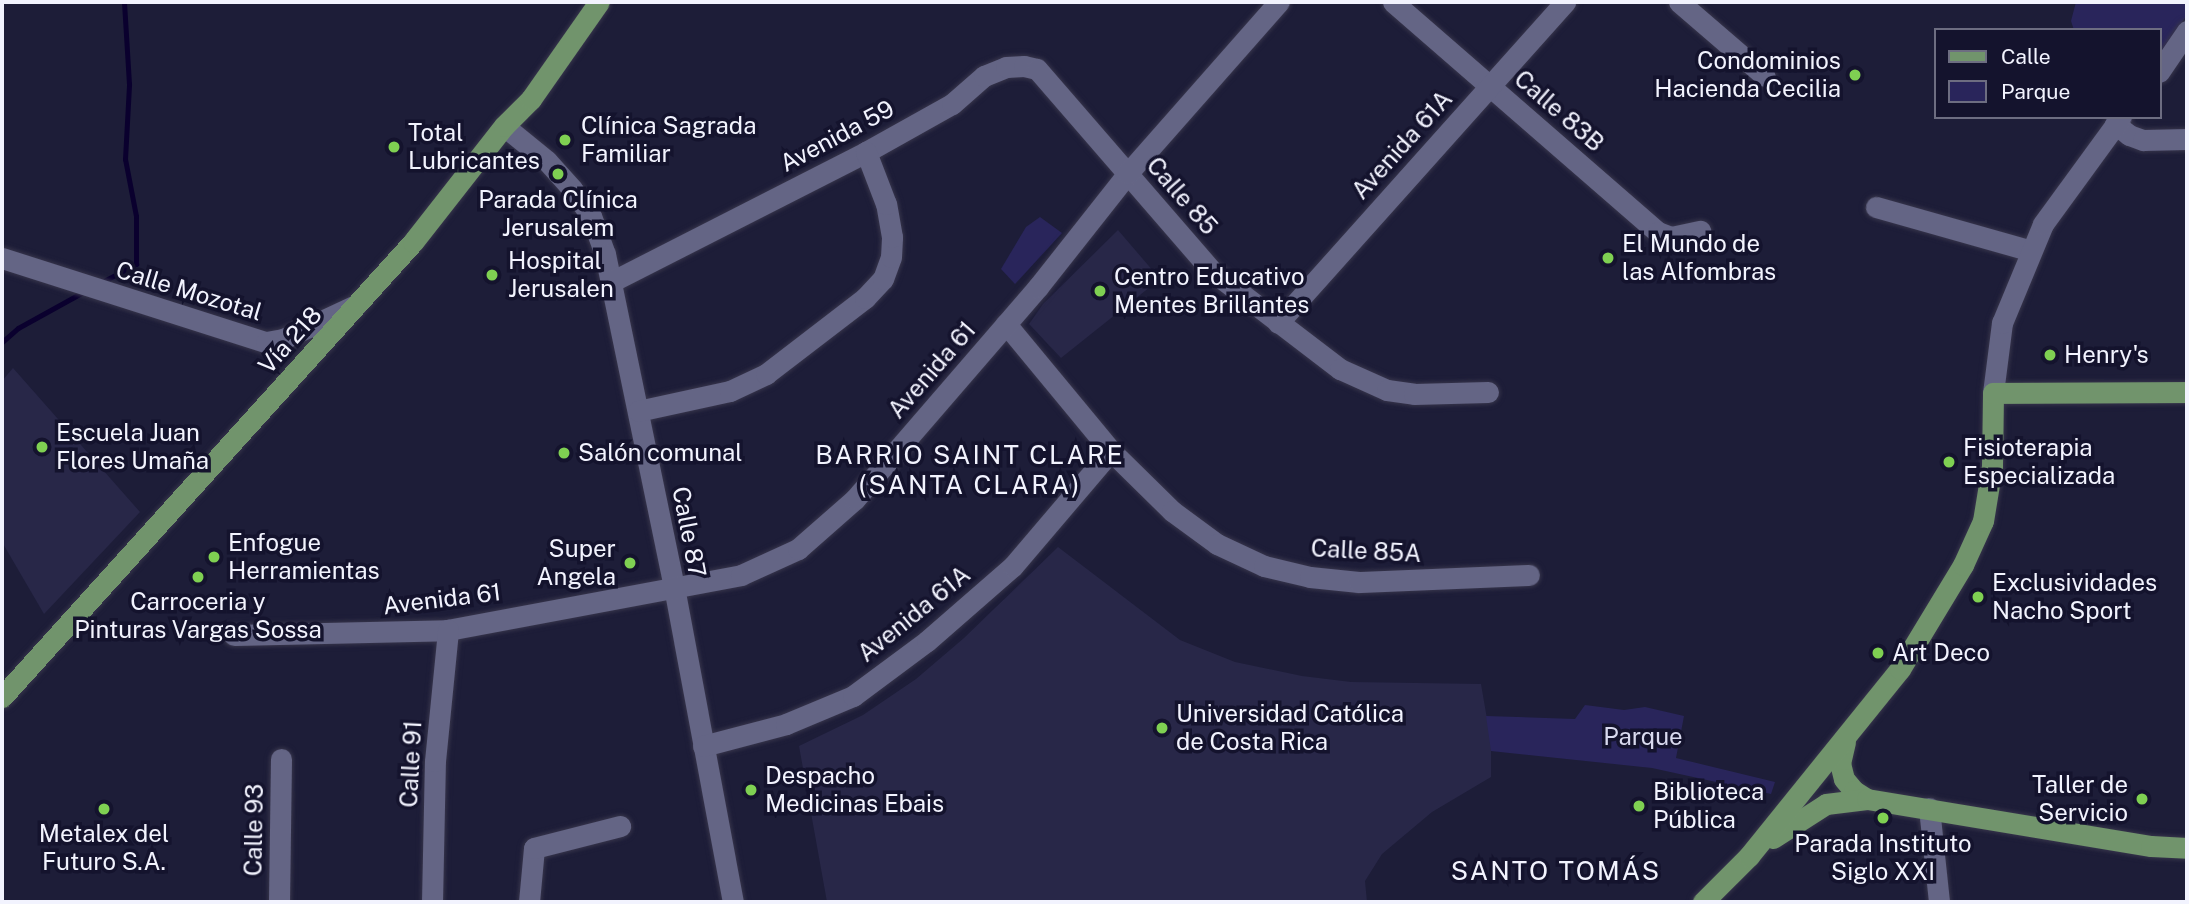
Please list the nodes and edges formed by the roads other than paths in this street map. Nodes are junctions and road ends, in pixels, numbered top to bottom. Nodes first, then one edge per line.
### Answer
1 (599, 2) edge
2 (1279, 2) edge
3 (1393, 2) edge
4 (1565, 2) edge
5 (1679, 2) edge
6 (2187, 31) edge
7 (1006, 66) joint
8 (2161, 69) edge
9 (1765, 76) dead end
10 (1490, 86) junction
11 (2118, 121) edge
12 (504, 126) junction
13 (2187, 139) edge
14 (866, 152) junction
15 (1128, 173) junction
16 (1876, 207) dead end
17 (1700, 231) dead end
18 (2031, 251) junction
19 (2, 258) edge
20 (611, 282) junction
21 (358, 304) junction
22 (1278, 323) junction
23 (1006, 324) junction
24 (1488, 392) dead end
25 (2187, 392) edge
26 (1993, 393) junction
27 (638, 411) junction
28 (1111, 451) junction
29 (1529, 575) dead end
30 (674, 587) junction
31 (448, 630) junction
32 (234, 635) dead end
33 (2, 697) edge
34 (1850, 734) junction
35 (703, 746) junction
36 (281, 759) dead end
37 (1867, 799) junction
38 (1929, 808) junction
39 (620, 826) dead end
40 (2187, 848) edge
41 (1749, 856) junction
42 (279, 902) edge
43 (432, 902) edge
44 (529, 902) edge
45 (733, 902) edge
46 (1703, 902) edge
47 (1939, 902) edge

1 - 12 main road, Vía 218
2 - 15 street, Avenida 61
3 - 10 street, Calle 83B
4 - 10 street, Avenida 61A
5 - 9 street
6 - 8 street
7 - 14 street, Avenida 59
7 - 15 street, Calle 85
10 - 17 street, Calle 83B
10 - 22 street, Avenida 61A
11 - 13 street
11 - 18 street
12 - 20 street, Calle 87
12 - 21 main road, Vía 218
14 - 20 street, Avenida 59
14 - 27 street
15 - 22 street, Calle 85
15 - 23 street, Avenida 61
16 - 18 street
18 - 26 street
19 - 21 street, Calle Mozotal
20 - 27 street, Calle 87
21 - 33 main road, Vía 218
22 - 24 street, Calle 85
23 - 28 street, Calle 85A
23 - 30 street, Avenida 61
25 - 26 main road
26 - 34 main road
27 - 30 street, Calle 87
28 - 29 street, Calle 85A
28 - 35 street, Avenida 61A
30 - 31 street, Avenida 61
30 - 35 street, Calle 87
31 - 32 street, Avenida 61
31 - 43 street, Calle 91
34 - 37 main road
34 - 41 main road
35 - 45 street, Calle 87
36 - 42 street, Calle 93
37 - 38 main road
37 - 41 main road
38 - 40 main road
38 - 47 street
39 - 44 street
41 - 46 main road

